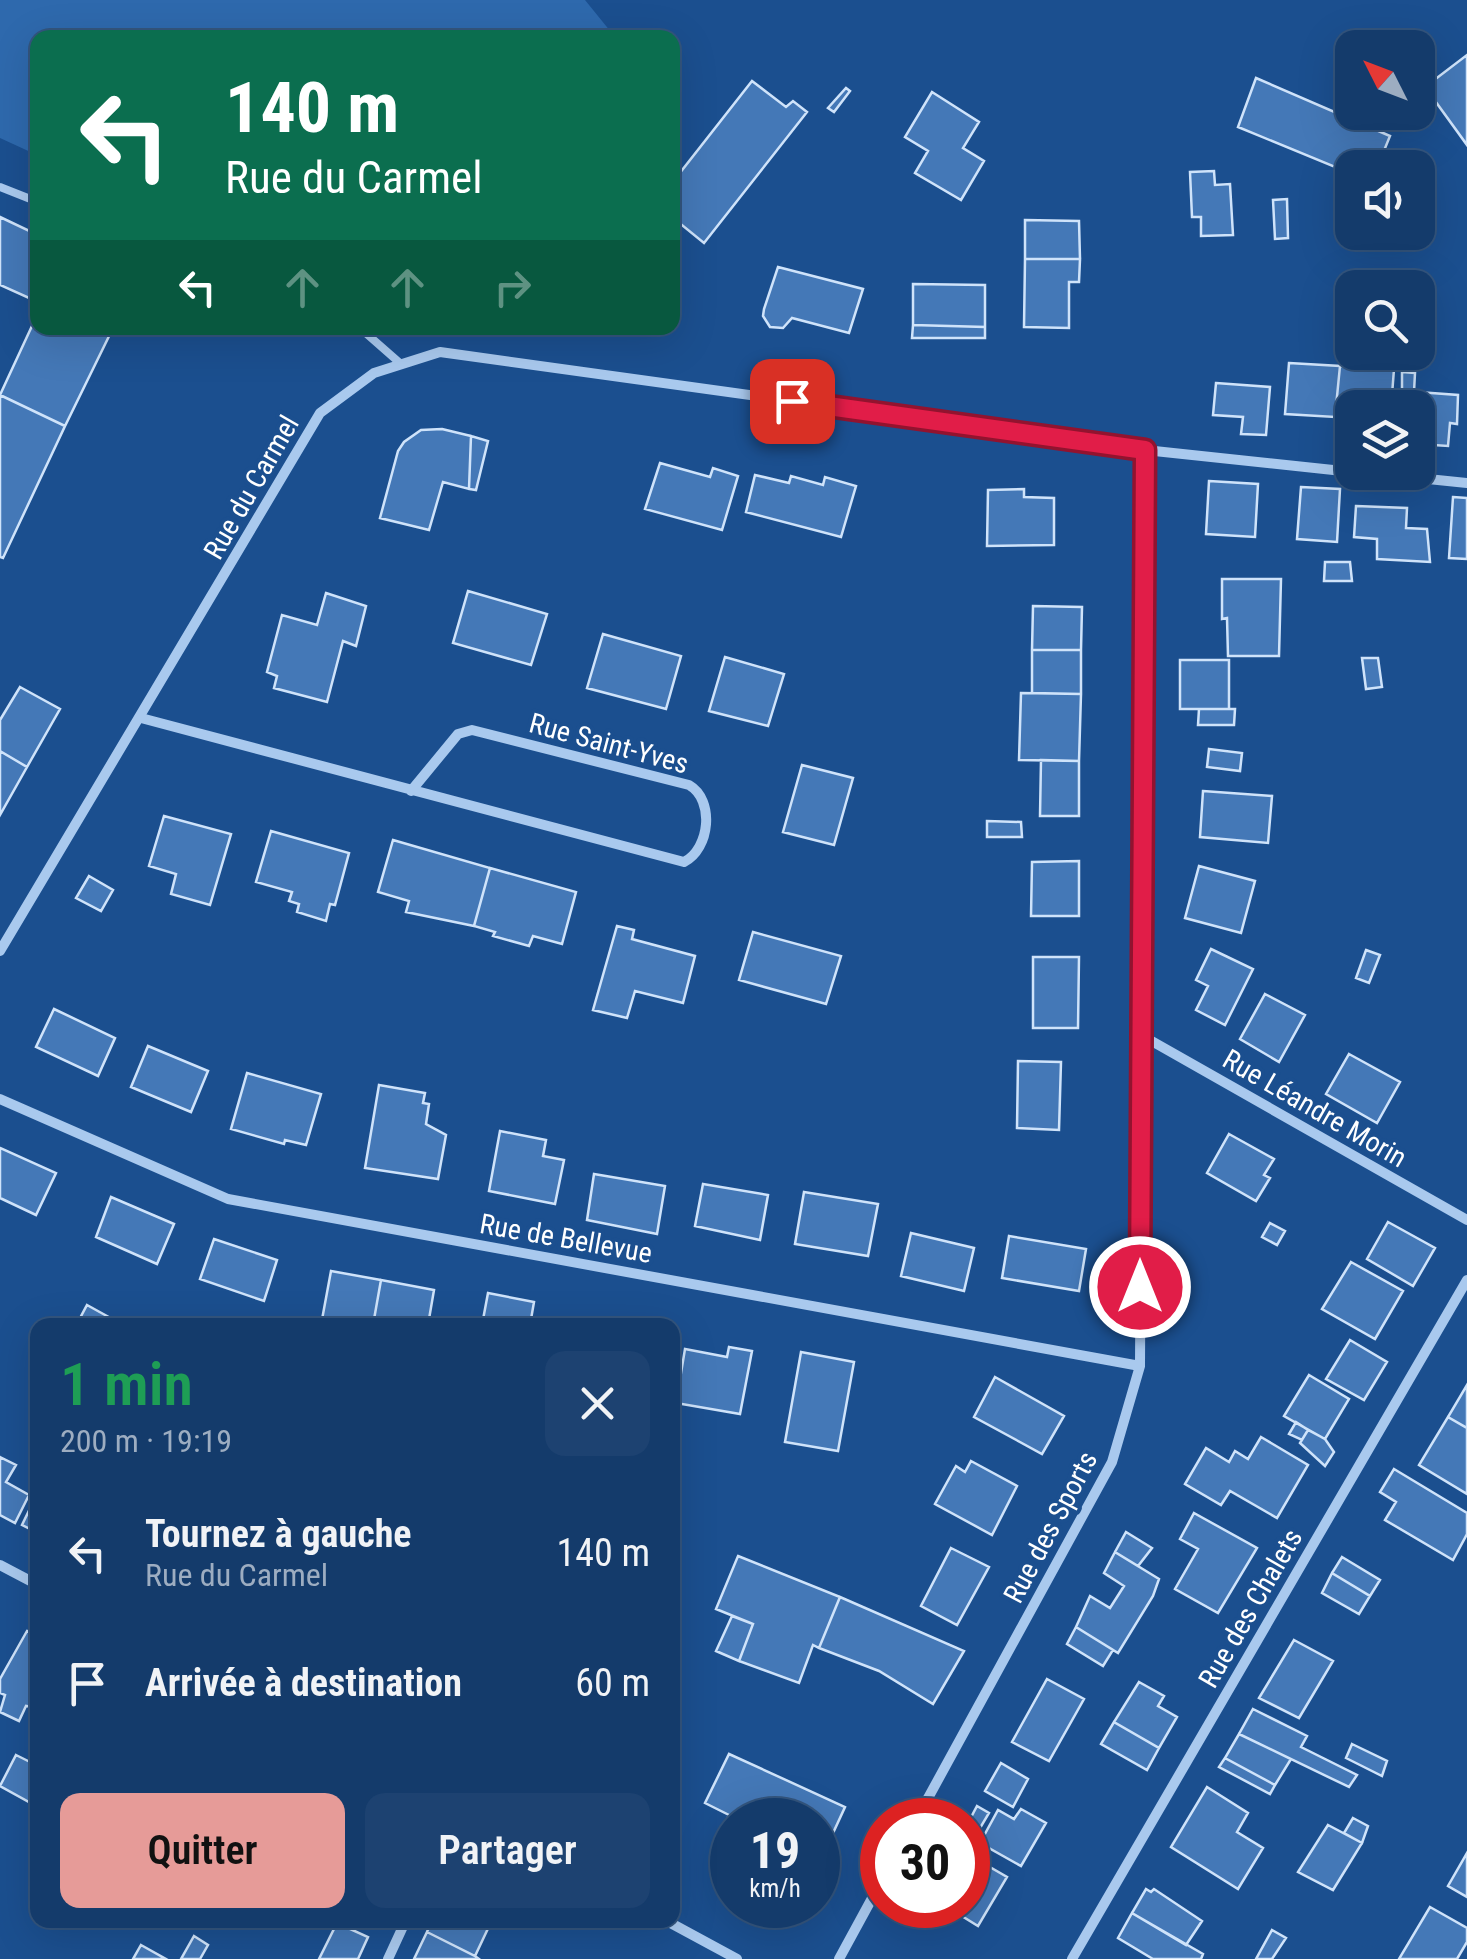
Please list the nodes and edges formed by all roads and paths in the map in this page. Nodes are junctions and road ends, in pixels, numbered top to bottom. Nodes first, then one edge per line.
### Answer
1 (0, 187) edge
2 (30, 199) edge
3 (368, 335) edge
4 (401, 364) junction
5 (1145, 450) junction
6 (1335, 470) edge
7 (1435, 480) edge
8 (1467, 483) edge
9 (141, 718) junction
10 (411, 791) junction
11 (0, 952) edge
12 (1142, 1035) junction
13 (0, 1099) edge
14 (1467, 1220) edge
15 (1467, 1280) edge
16 (1140, 1366) junction
17 (0, 1565) edge
18 (30, 1581) edge
19 (928, 1798) edge
20 (860, 1921) edge
21 (402, 1928) edge
22 (680, 1928) edge
23 (388, 1959) edge
24 (737, 1959) edge
25 (840, 1959) edge
26 (1072, 1959) edge

1 - 2 lane
3 - 4 lane
4 - 5 street, Rue du Carmel
4 - 9 street, Rue du Carmel
5 - 6 street, Rue du Carmel
5 - 12 street, Rue des Sports
7 - 8 street
9 - 10 street, Rue Saint-Yves
9 - 11 street, Rue du Carmel
10 - 10 street, Rue Saint-Yves
12 - 14 street, Rue Léandre Morin
12 - 16 street, Rue des Sports
13 - 16 street, Rue de Bellevue
15 - 26 street, Rue des Chalets
16 - 19 street, Rue des Sports
17 - 18 street
20 - 25 street
21 - 23 street
22 - 24 street

